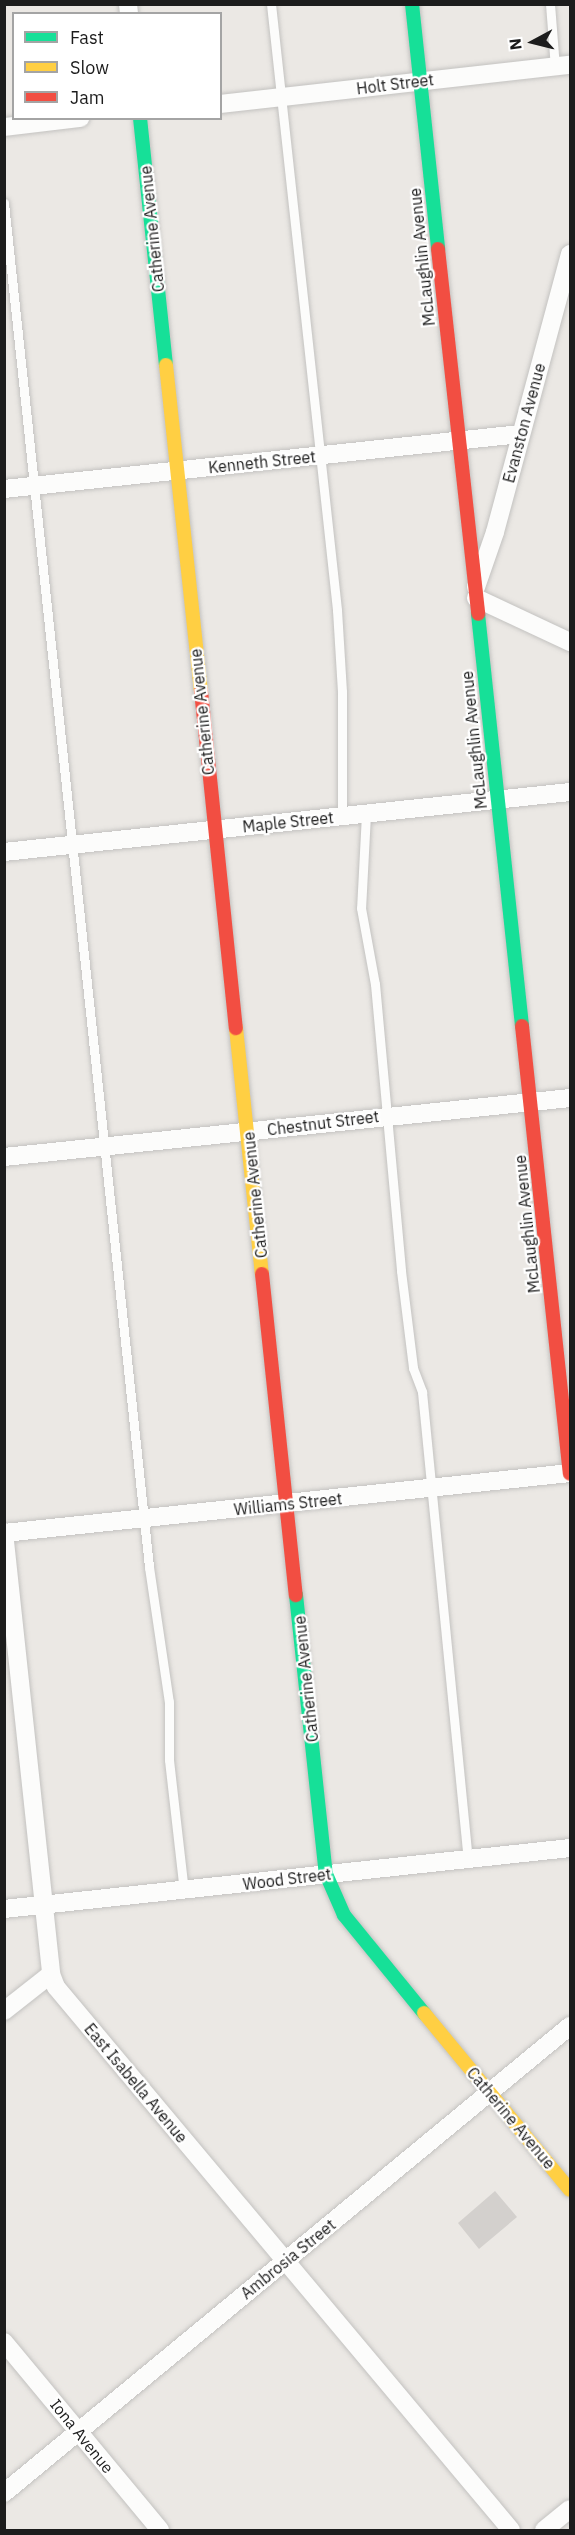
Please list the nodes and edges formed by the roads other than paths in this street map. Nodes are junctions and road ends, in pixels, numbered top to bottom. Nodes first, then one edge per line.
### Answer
1 (272, 4) edge
2 (412, 4) edge
3 (550, 4) edge
4 (563, 66) edge
5 (420, 81) junction
6 (284, 97) junction
7 (222, 104) edge
8 (65, 120) edge
9 (140, 120) edge
10 (4, 128) edge
11 (4, 203) edge
12 (570, 254) edge
13 (520, 434) junction
14 (458, 444) junction
15 (318, 456) junction
16 (177, 471) junction
17 (34, 486) junction
18 (4, 489) edge
19 (475, 595) junction
20 (570, 642) edge
21 (570, 792) edge
22 (497, 800) junction
23 (366, 814) junction
24 (342, 816) junction
25 (214, 830) junction
26 (74, 845) junction
27 (4, 852) edge
28 (570, 1098) edge
29 (531, 1102) junction
30 (389, 1116) junction
31 (248, 1132) junction
32 (105, 1147) junction
33 (4, 1157) edge
34 (570, 1473) edge
35 (429, 1488) junction
36 (288, 1503) junction
37 (145, 1520) junction
38 (4, 1532) edge
39 (570, 1848) edge
40 (468, 1859) junction
41 (326, 1874) junction
42 (184, 1891) junction
43 (44, 1905) junction
44 (4, 1909) edge
45 (51, 1974) junction
46 (4, 2011) edge
47 (570, 2026) edge
48 (490, 2092) junction
49 (570, 2190) edge
50 (285, 2263) junction
51 (4, 2342) edge
52 (79, 2432) junction
53 (4, 2493) edge
54 (570, 2509) edge
55 (160, 2530) edge
56 (511, 2530) edge
57 (544, 2530) edge

1 - 6 lane
2 - 5 street, McLaughlin Avenue
3 - 4 lane
4 - 5 street, Holt Street
5 - 6 street, Holt Street
5 - 14 street, McLaughlin Avenue
6 - 7 street, Holt Street
6 - 15 lane
8 - 10 street
9 - 16 street, Catherine Avenue
11 - 17 lane
12 - 13 street, Evanston Avenue
13 - 14 street, Kenneth Street
13 - 19 street, Evanston Avenue
14 - 15 street, Kenneth Street
14 - 19 street, McLaughlin Avenue
15 - 16 street, Kenneth Street
15 - 24 lane
16 - 17 street, Kenneth Street
16 - 25 street, Catherine Avenue
17 - 18 street, Kenneth Street
17 - 26 lane
19 - 20 street
19 - 22 street, McLaughlin Avenue
21 - 22 street, Maple Street
22 - 23 street, Maple Street
22 - 29 street, McLaughlin Avenue
23 - 24 street, Maple Street
23 - 30 lane
24 - 25 street, Maple Street
25 - 26 street, Maple Street
25 - 31 street, Catherine Avenue
26 - 27 street, Maple Street
26 - 32 lane
28 - 29 street, Chestnut Street
29 - 30 street, Chestnut Street
29 - 34 street, McLaughlin Avenue
30 - 31 street, Chestnut Street
30 - 35 lane
31 - 32 street, Chestnut Street
31 - 36 street, Catherine Avenue
32 - 33 street, Chestnut Street
32 - 37 lane
34 - 35 street, Williams Street
35 - 36 street, Williams Street
35 - 40 lane
36 - 37 street, Williams Street
36 - 41 street, Catherine Avenue
37 - 38 street, Williams Street
37 - 42 lane
38 - 43 street, East Isabella Avenue
39 - 40 street, Wood Street
40 - 41 street, Wood Street
41 - 42 street, Wood Street
41 - 48 street, Catherine Avenue
42 - 43 street, Wood Street
43 - 44 street, Wood Street
43 - 45 street, East Isabella Avenue
45 - 46 street
45 - 50 street, East Isabella Avenue
47 - 48 street, Ambrosia Street
48 - 49 street, Catherine Avenue
48 - 50 street, Ambrosia Street
50 - 52 street, Ambrosia Street
50 - 56 street, East Isabella Avenue
51 - 52 street, Iona Avenue
52 - 53 street, Ambrosia Street
52 - 55 street, Iona Avenue
54 - 57 street

